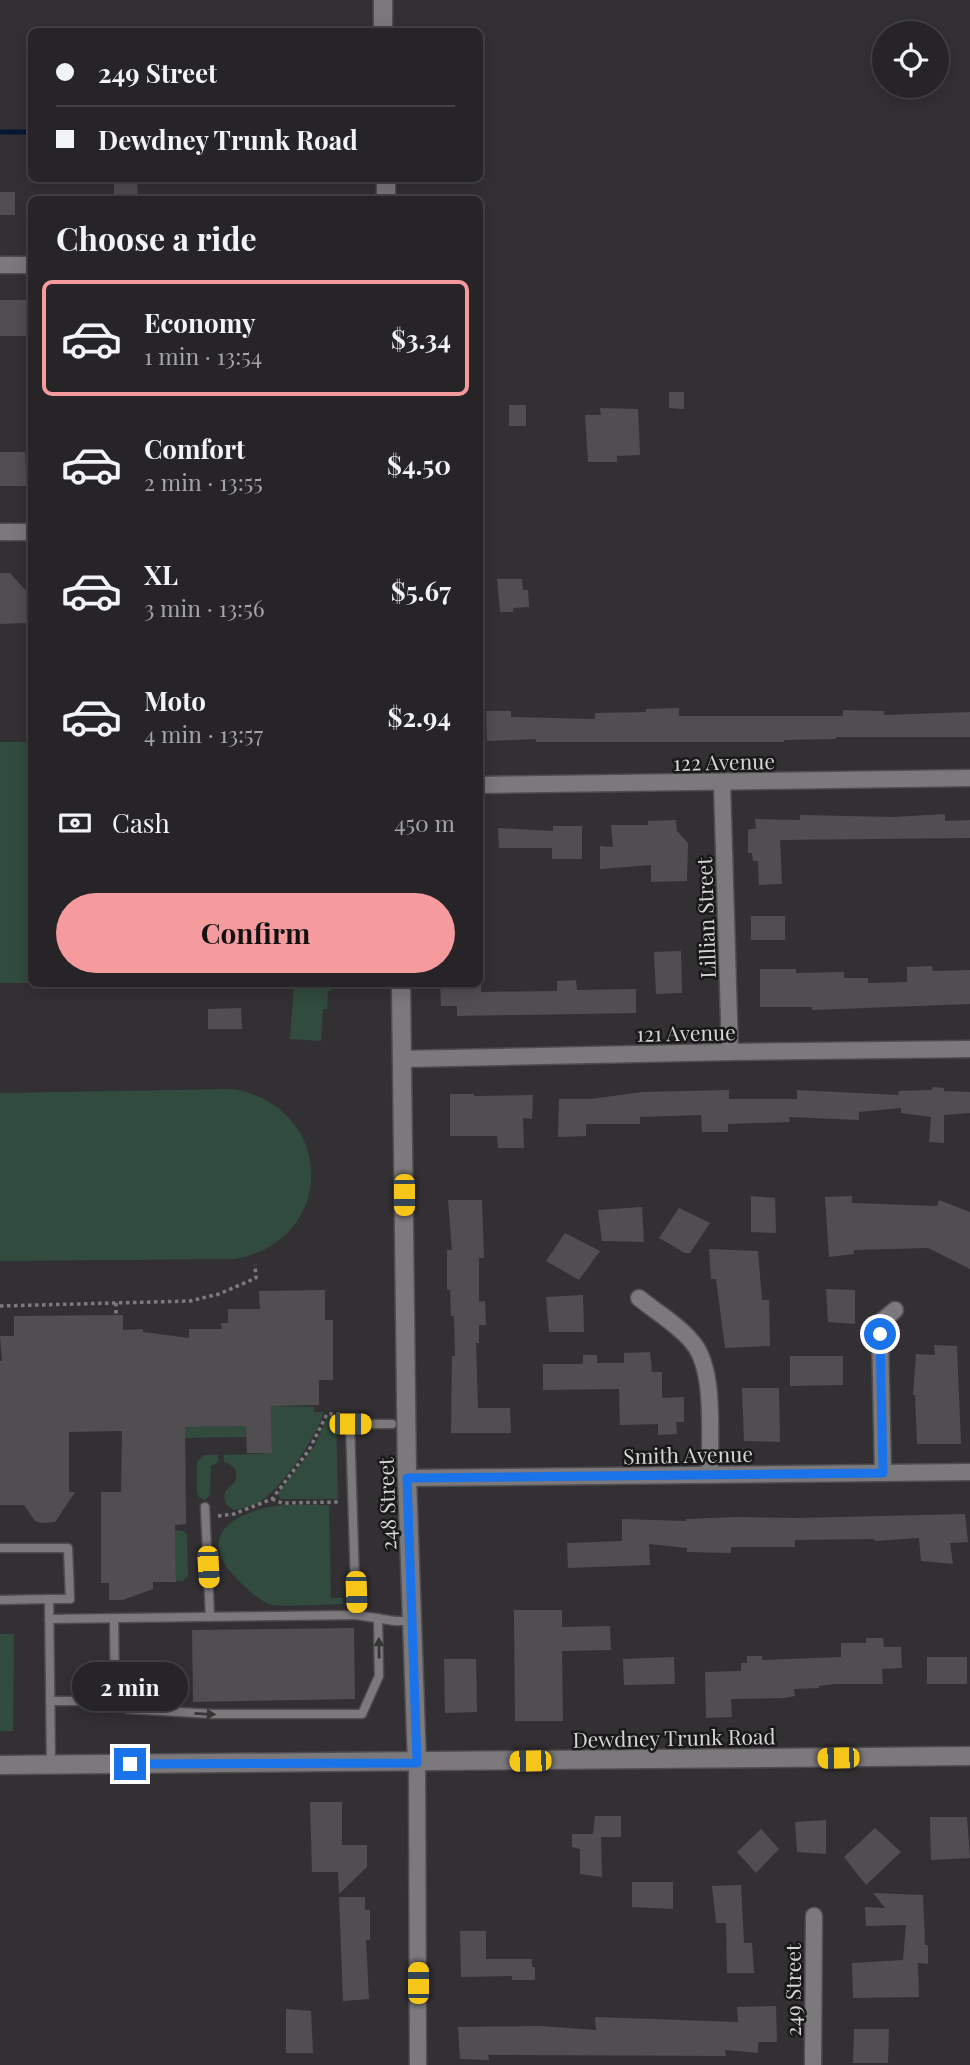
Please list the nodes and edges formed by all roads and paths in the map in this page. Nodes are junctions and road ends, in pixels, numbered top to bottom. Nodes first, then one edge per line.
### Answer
1 (383, 0) edge
2 (383, 28) edge
3 (0, 265) edge
4 (28, 265) edge
5 (0, 532) edge
6 (28, 532) edge
7 (970, 778) edge
8 (722, 783) junction
9 (483, 785) edge
10 (401, 987) edge
11 (970, 1049) edge
12 (730, 1052) junction
13 (403, 1059) junction
14 (255, 1265) dead end
15 (639, 1298) dead end
16 (116, 1303) junction
17 (0, 1306) edge
18 (895, 1310) dead end
19 (116, 1315) dead end
20 (350, 1424) junction
21 (392, 1424) dead end
22 (970, 1472) edge
23 (883, 1473) junction
24 (710, 1475) junction
25 (407, 1478) junction
26 (272, 1499) junction
27 (352, 1502) junction
28 (205, 1507) dead end
29 (205, 1518) junction
30 (0, 1548) edge
31 (49, 1599) junction
32 (0, 1600) edge
33 (356, 1615) junction
34 (210, 1617) junction
35 (114, 1618) junction
36 (378, 1618) junction
37 (49, 1619) junction
38 (412, 1621) junction
39 (50, 1701) junction
40 (115, 1701) junction
41 (970, 1756) edge
42 (417, 1763) junction
43 (0, 1765) edge
44 (51, 1765) junction
45 (814, 1916) dead end
46 (418, 2065) edge
47 (813, 2065) edge

1 - 2 main road
3 - 4 street
5 - 6 street
7 - 8 street, 122 Avenue
8 - 9 street, 122 Avenue
8 - 12 street, Lillian Street
10 - 13 main road, 248 Street
11 - 12 street, 121 Avenue
12 - 13 street, 121 Avenue
13 - 25 main road, 248 Street
14 - 16 path
15 - 24 street
16 - 17 path
16 - 19 path
18 - 23 street
20 - 21 lane
20 - 26 path
20 - 27 lane
22 - 23 street, Smith Avenue
23 - 24 street, Smith Avenue
24 - 25 street, Smith Avenue
25 - 38 main road, 248 Street
26 - 27 path
26 - 29 path
27 - 33 lane
28 - 29 lane
29 - 34 lane
30 - 31 lane
31 - 32 lane
31 - 37 lane
33 - 34 lane
33 - 36 lane
34 - 35 lane
35 - 37 lane
35 - 40 lane
36 - 38 lane
40 -> 36 lane
37 - 39 lane
38 - 42 main road, 248 Street
39 - 40 lane
39 - 44 lane
41 - 42 main road, Dewdney Trunk Road
42 - 44 main road, Dewdney Trunk Road
42 - 46 street, 248 Street
43 - 44 main road, Dewdney Trunk Road
45 - 47 street, 249 Street

